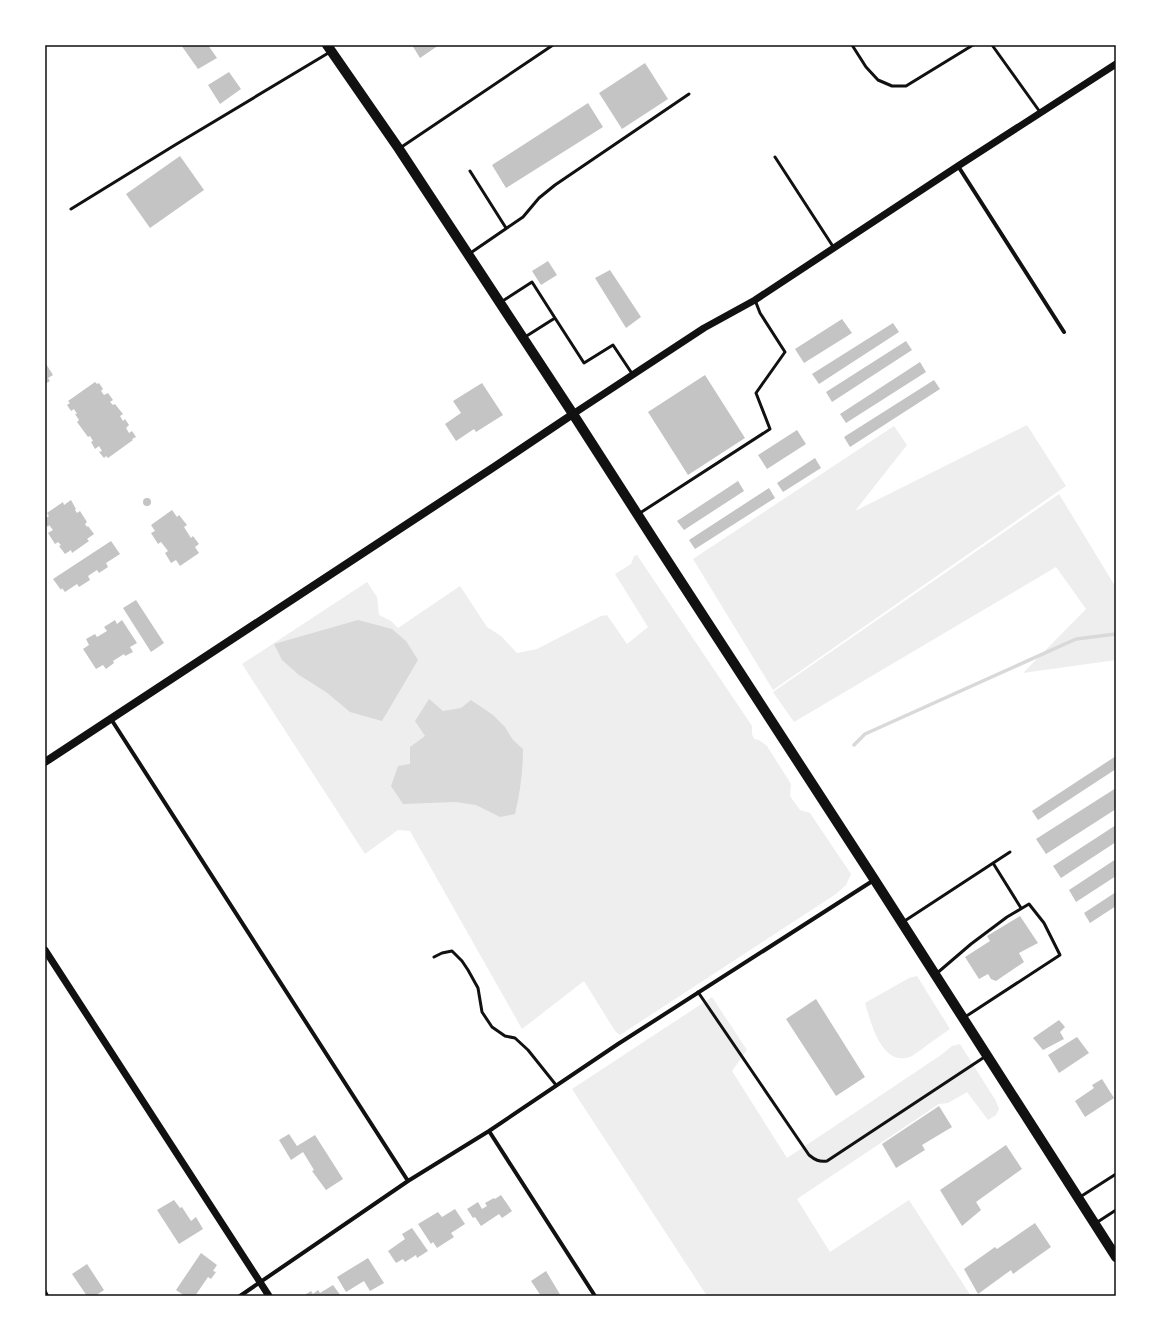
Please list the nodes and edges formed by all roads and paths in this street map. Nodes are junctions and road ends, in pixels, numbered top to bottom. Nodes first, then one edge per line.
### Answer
1 (553, 45) edge
2 (852, 45) edge
3 (973, 45) edge
4 (992, 45) edge
5 (329, 48) edge
6 (1116, 64) edge
7 (688, 94) dead end
8 (1041, 113) junction
9 (399, 149) junction
10 (774, 157) dead end
11 (958, 166) junction
12 (470, 170) dead end
13 (71, 209) dead end
14 (506, 228) junction
15 (834, 248) junction
16 (468, 255) junction
17 (755, 300) junction
18 (500, 302) junction
19 (554, 318) junction
20 (1064, 332) dead end
21 (523, 338) junction
22 (633, 375) junction
23 (573, 414) junction
24 (638, 515) junction
25 (110, 719) junction
26 (45, 762) edge
27 (1010, 852) dead end
28 (993, 863) junction
29 (874, 880) junction
30 (1021, 908) junction
31 (901, 922) junction
32 (45, 950) edge
33 (434, 957) dead end
34 (935, 975) junction
35 (698, 992) junction
36 (964, 1018) junction
37 (987, 1055) junction
38 (556, 1085) junction
39 (489, 1131) junction
40 (1116, 1174) edge
41 (408, 1181) junction
42 (1079, 1198) junction
43 (1116, 1210) edge
44 (1095, 1224) junction
45 (1116, 1257) edge
46 (261, 1283) junction
47 (45, 1292) edge
48 (47, 1296) edge
49 (240, 1296) edge
50 (269, 1296) edge
51 (595, 1296) edge

1 - 9 lane
2 - 3 lane
4 - 8 lane
5 - 9 main road
5 - 13 lane
6 - 8 street
7 - 14 lane
8 - 11 street
9 - 16 main road
10 - 15 lane
11 - 15 street
11 - 20 street
12 - 14 lane
14 - 16 lane
15 - 17 street
16 - 18 main road
17 - 22 street
17 - 24 lane
18 - 19 lane
18 - 21 main road
19 - 21 lane
19 - 22 lane
21 - 23 main road
22 - 23 street
23 - 24 main road
23 - 25 main road
24 - 29 main road
25 - 26 main road
25 - 41 street
27 - 28 lane
28 - 30 lane
28 - 31 lane
29 - 31 main road
29 - 35 street
30 - 34 lane
30 - 36 lane
31 - 34 main road
32 - 46 street
33 - 38 lane
34 - 36 main road
35 - 37 lane
35 - 38 street
36 - 37 main road
37 - 42 main road
38 - 39 street
39 - 41 street
39 - 51 street
40 - 42 lane
41 - 46 street
42 - 44 main road
43 - 44 lane
44 - 45 main road
46 - 49 street
46 - 50 street
47 - 48 street

